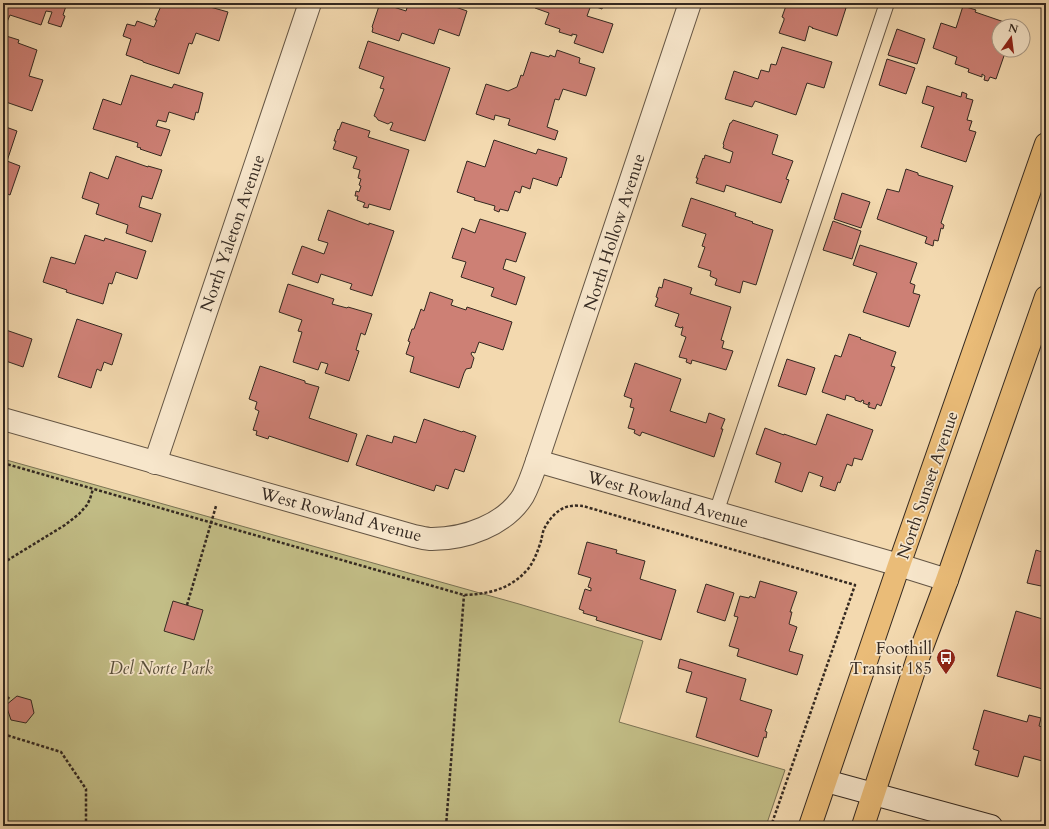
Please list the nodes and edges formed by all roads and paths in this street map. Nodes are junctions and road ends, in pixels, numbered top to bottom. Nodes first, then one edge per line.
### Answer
1 (310, 3) edge
2 (690, 3) edge
3 (887, 3) edge
4 (1046, 144) edge
5 (1046, 297) edge
6 (3, 419) edge
7 (537, 461) junction
8 (3, 463) edge
9 (155, 463) junction
10 (223, 482) junction
11 (93, 489) junction
12 (716, 513) junction
13 (211, 522) junction
14 (3, 563) edge
15 (899, 565) junction
16 (948, 580) junction
17 (464, 595) junction
18 (187, 605) dead end
19 (3, 694) edge
20 (11, 700) dead end
21 (3, 734) edge
22 (826, 781) junction
23 (874, 794) junction
24 (86, 826) edge
25 (446, 826) edge
26 (771, 826) edge
27 (810, 826) edge
28 (863, 826) edge
29 (991, 826) edge

1 - 9 street, North Yaleton Avenue
2 - 7 street, North Hollow Avenue
3 - 12 lane
4 - 15 main road, North Sunset Avenue
5 - 16 main road
6 - 9 street, West Rowland Avenue
7 - 10 street, West Rowland Avenue
7 - 12 street, West Rowland Avenue
8 - 11 path
9 - 10 street, West Rowland Avenue
10 - 13 path
11 - 13 path
11 - 14 path
12 - 15 street, West Rowland Avenue
13 - 17 path
13 - 18 path
15 - 16 street, West Rowland Avenue
15 - 22 main road, North Sunset Avenue
16 - 23 main road
17 - 25 path
17 - 26 path
19 - 20 path
21 - 24 path
22 - 23 street
22 - 27 main road, North Sunset Avenue
23 - 28 main road
23 - 29 street

